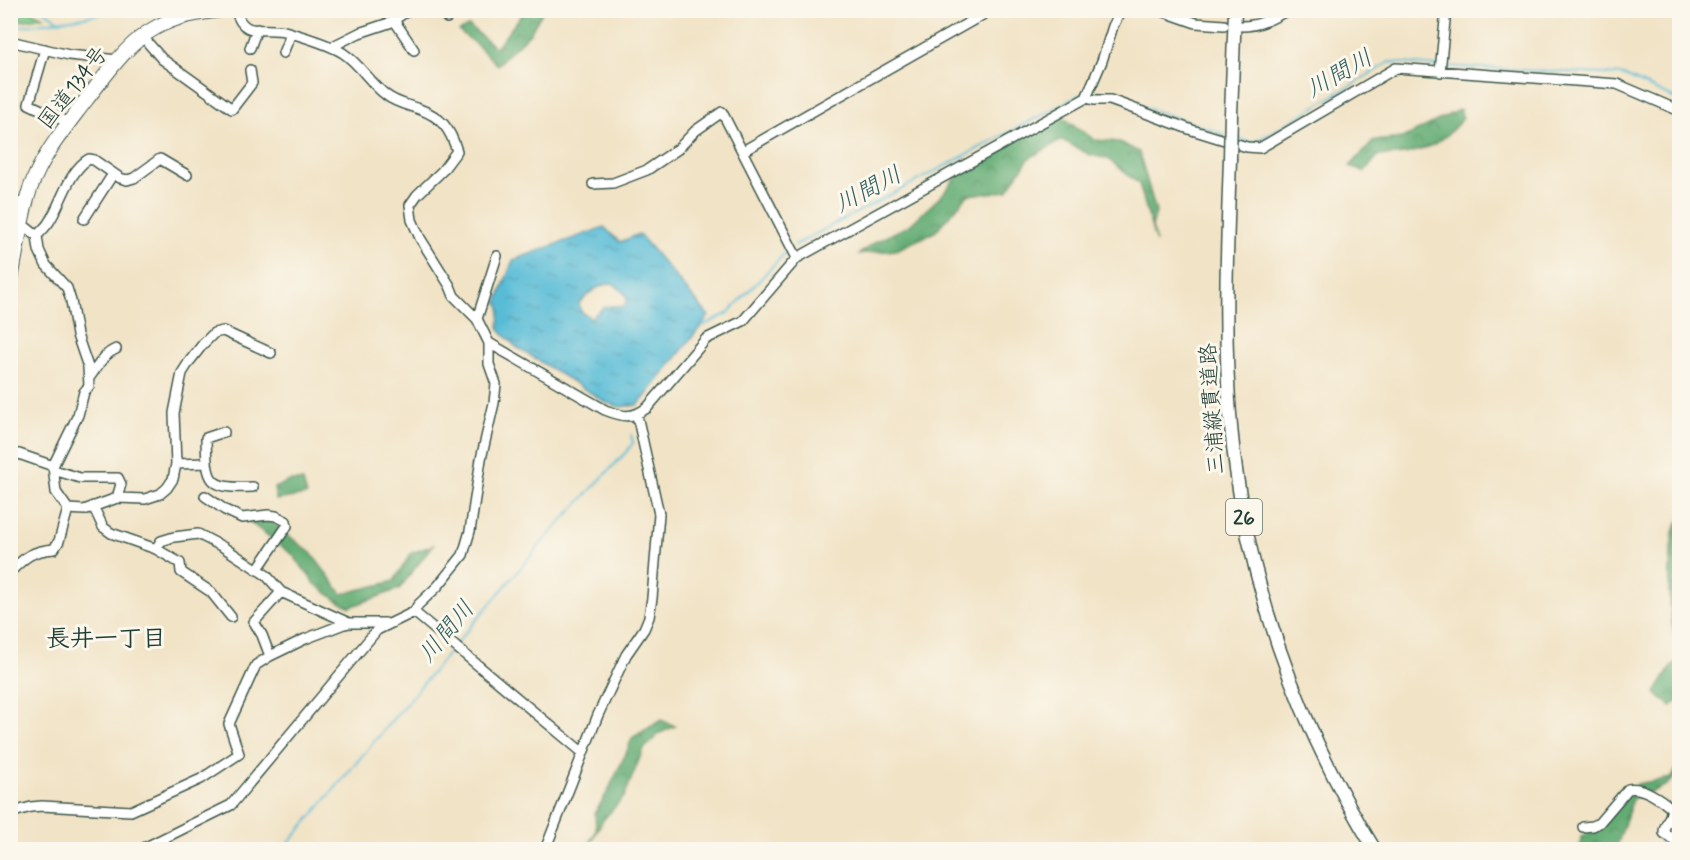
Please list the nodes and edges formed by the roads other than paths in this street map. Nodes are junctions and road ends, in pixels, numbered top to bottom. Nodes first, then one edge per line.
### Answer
1 (221, 10) edge
2 (236, 10) edge
3 (409, 10) edge
4 (991, 10) edge
5 (1121, 10) edge
6 (1159, 10) edge
7 (1235, 10) edge
8 (1288, 10) edge
9 (1446, 10) edge
10 (394, 20) junction
11 (1224, 25) dead end
12 (1242, 26) dead end
13 (257, 29) junction
14 (291, 33) junction
15 (142, 36) junction
16 (11, 41) edge
17 (331, 47) junction
18 (250, 48) dead end
19 (45, 49) junction
20 (414, 50) dead end
21 (283, 53) dead end
22 (118, 60) junction
23 (1441, 67) junction
24 (250, 70) dead end
25 (1086, 98) junction
26 (1680, 111) edge
27 (69, 123) junction
28 (743, 151) junction
29 (113, 174) junction
30 (187, 175) dead end
31 (593, 184) dead end
32 (10, 202) edge
33 (26, 203) junction
34 (84, 219) dead end
35 (21, 227) junction
36 (37, 236) junction
37 (497, 256) dead end
38 (797, 258) junction
39 (10, 283) edge
40 (477, 319) junction
41 (489, 343) junction
42 (116, 349) dead end
43 (270, 353) dead end
44 (89, 378) junction
45 (637, 415) junction
46 (224, 432) dead end
47 (10, 453) edge
48 (207, 463) junction
49 (176, 464) junction
50 (54, 468) junction
51 (253, 487) dead end
52 (205, 496) dead end
53 (117, 498) junction
54 (93, 506) junction
55 (68, 509) junction
56 (156, 549) junction
57 (257, 570) junction
58 (10, 572) edge
59 (281, 592) junction
60 (414, 612) junction
61 (231, 617) dead end
62 (349, 623) junction
63 (388, 623) junction
64 (270, 656) junction
65 (582, 752) junction
66 (10, 813) edge
67 (1583, 826) dead end
68 (1680, 844) edge
69 (140, 849) edge
70 (545, 849) edge
71 (1375, 849) edge

1 - 15 highway, 国道134号
2 - 13 street
3 - 10 street
4 - 28 street
5 - 25 street
6 - 11 street
7 - 71 main road, 三浦縦貫道路 / 26, bridge
8 - 12 street
9 - 23 street
10 - 17 street
10 - 20 street
13 - 14 street
13 - 18 street
14 - 17 street
14 - 21 street
15 - 22 highway, 国道134号
15 - 24 street
16 - 19 street
17 - 40 street
19 - 22 street
19 - 27 street
22 - 27 highway, 国道134号
23 - 25 street
23 - 26 street
25 - 38 street
27 - 33 highway, 国道134号
28 - 31 street
28 - 38 street
29 - 30 street
29 - 34 street
29 - 36 street
32 - 33 street
33 - 35 highway, 国道134号
35 - 36 street
35 - 39 highway, 国道134号
36 - 44 street
37 - 40 street
38 - 45 street
40 - 41 street
41 - 45 street
41 - 60 street
42 - 44 street
43 - 49 street
44 - 50 street
45 - 65 street
46 - 48 street
47 - 50 street
48 - 49 street
48 - 51 street
49 - 53 street
50 - 53 street
50 - 55 street
52 - 57 street
53 - 54 street
54 - 55 street
54 - 56 street
55 - 58 street
56 - 57 street
56 - 61 street
57 - 59 street
59 - 62 street
59 - 64 street
60 - 63 street
60 - 65 street
62 - 63 street
62 - 64 street
63 - 69 street
64 - 66 street
65 - 70 street
67 - 68 street

